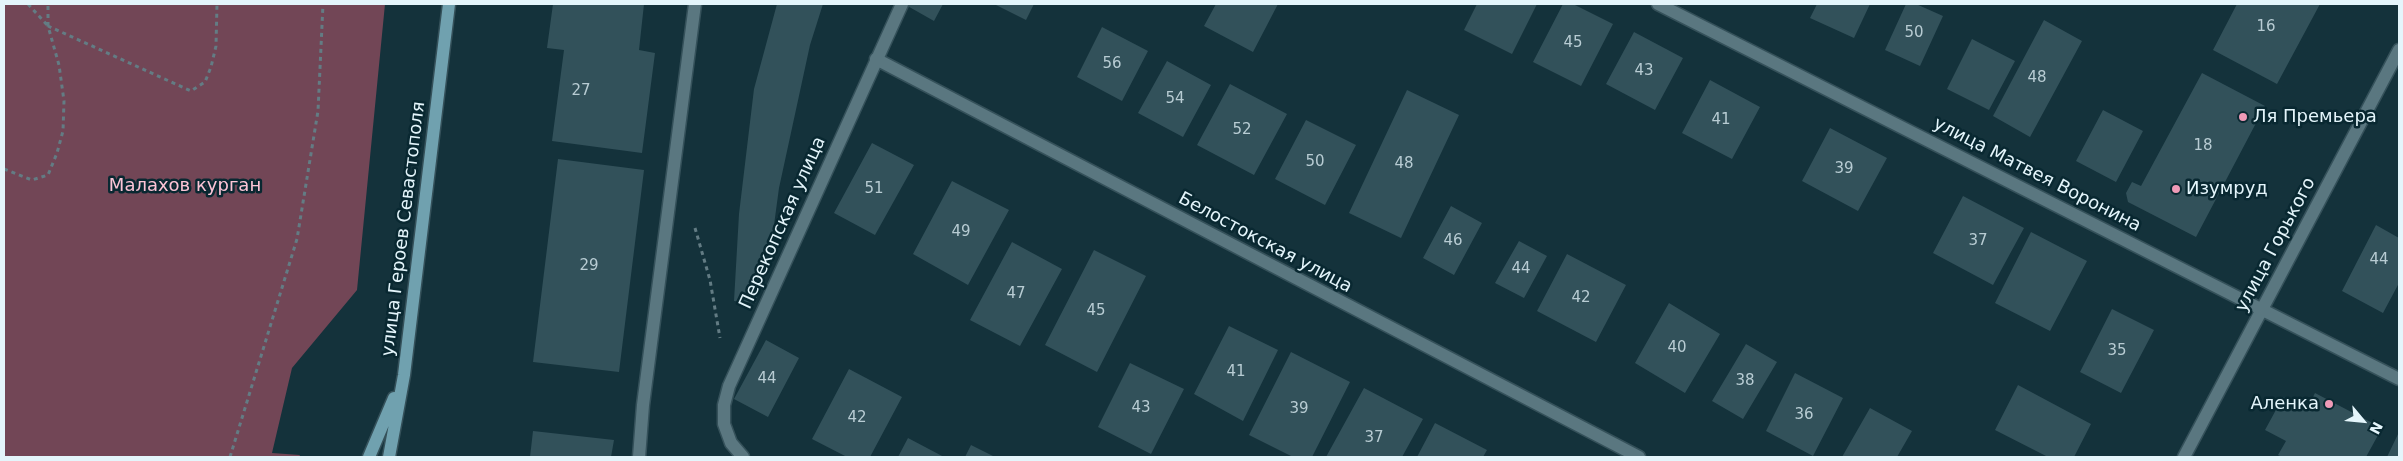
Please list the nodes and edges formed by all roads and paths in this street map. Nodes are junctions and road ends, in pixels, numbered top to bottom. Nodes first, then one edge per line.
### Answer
1 (28, 4) edge
2 (48, 4) edge
3 (217, 4) edge
4 (323, 4) edge
5 (449, 4) edge
6 (695, 4) edge
7 (902, 4) edge
8 (1658, 4) edge
9 (48, 26) junction
10 (2399, 50) edge
11 (876, 59) junction
12 (4, 169) edge
13 (710, 280) dead end
14 (2262, 309) junction
15 (404, 375) junction
16 (2399, 379) edge
17 (729, 386) junction
18 (230, 457) edge
19 (369, 457) edge
20 (389, 457) edge
21 (639, 457) edge
22 (743, 457) edge
23 (1639, 457) edge
24 (2184, 457) edge

1 - 9 path
2 - 9 path
3 - 9 path
4 - 18 path
5 - 15 main road, улица Героев Севастополя
6 - 21 street
7 - 11 street, Перекопская улица
8 - 14 street, улица Матвея Воронина
9 - 12 path
10 - 14 street, улица Горького
11 - 17 street, Перекопская улица
11 - 23 street, Белостокская улица
13 - 17 path
14 - 16 street, улица Матвея Воронина
14 - 24 street, улица Горького
15 - 19 main road
15 - 20 main road, улица Героев Севастополя
17 - 22 street, Перекопская улица

